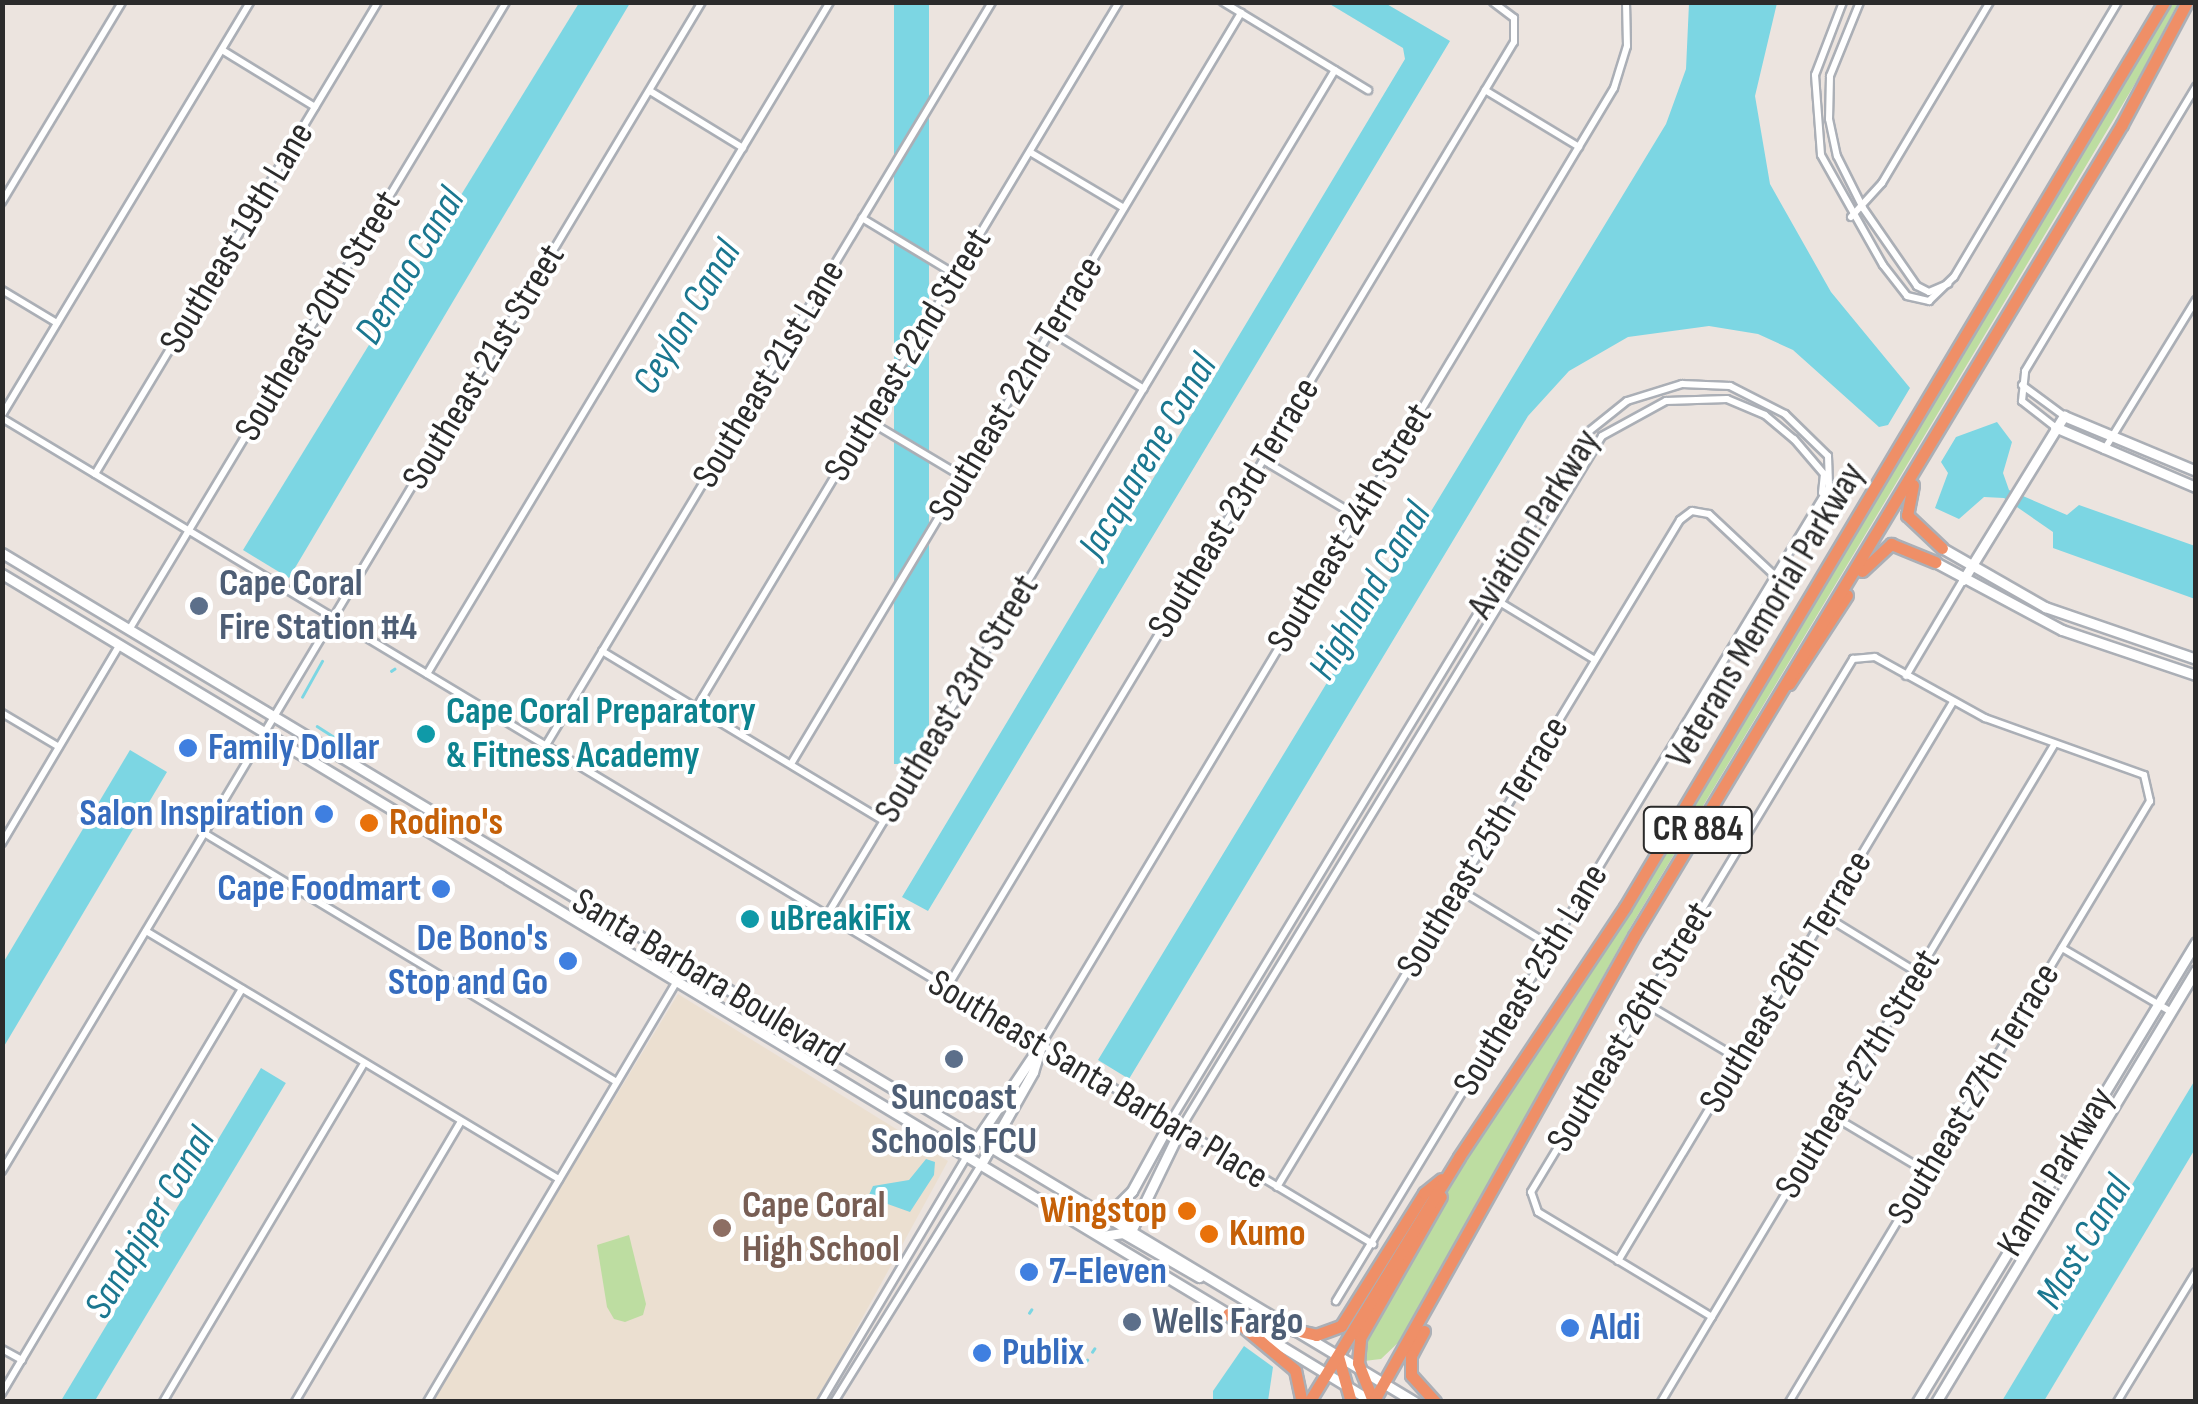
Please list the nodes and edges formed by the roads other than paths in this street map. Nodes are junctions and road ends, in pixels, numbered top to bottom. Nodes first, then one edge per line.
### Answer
1 (122, 2) edge
2 (250, 2) edge
3 (378, 2) edge
4 (702, 2) edge
5 (830, 2) edge
6 (992, 2) edge
7 (1120, 2) edge
8 (1223, 2) edge
9 (1492, 2) edge
10 (1626, 2) edge
11 (1843, 2) edge
12 (1860, 2) edge
13 (1990, 2) edge
14 (2118, 2) edge
15 (2164, 2) edge
16 (2187, 2) edge
17 (501, 4) edge
18 (1241, 14) junction
19 (222, 50) junction
20 (1335, 70) junction
21 (2196, 86) edge
22 (650, 90) junction
23 (1368, 90) dead end
24 (1485, 90) junction
25 (315, 107) junction
26 (1578, 147) junction
27 (743, 148) junction
28 (1030, 152) junction
29 (2, 202) edge
30 (1124, 208) junction
31 (1863, 208) junction
32 (1852, 217) junction
33 (862, 218) junction
34 (2038, 264) junction
35 (956, 275) junction
36 (1949, 284) junction
37 (2, 290) edge
38 (2196, 300) edge
39 (57, 323) junction
40 (1050, 331) junction
41 (2021, 384) junction
42 (1144, 388) junction
43 (2, 416) edge
44 (2064, 416) junction
45 (868, 421) junction
46 (2056, 427) junction
47 (2112, 440) junction
48 (2103, 451) junction
49 (1263, 460) junction
50 (2196, 471) edge
51 (95, 474) junction
52 (963, 476) junction
53 (2196, 486) edge
54 (1818, 504) junction
55 (1357, 516) junction
56 (190, 531) junction
57 (1942, 548) joint
58 (2, 553) edge
59 (1934, 562) joint
60 (1972, 566) junction
61 (2, 574) edge
62 (1775, 576) junction
63 (1964, 580) junction
64 (1488, 595) junction
65 (1499, 602) junction
66 (334, 617) junction
67 (129, 630) junction
68 (120, 644) junction
69 (602, 651) junction
70 (2196, 659) edge
71 (1595, 660) junction
72 (426, 674) junction
73 (1906, 676) junction
74 (2196, 676) edge
75 (1779, 694) junction
76 (1953, 702) junction
77 (696, 708) junction
78 (2, 713) edge
79 (274, 716) junction
80 (265, 731) junction
81 (546, 745) junction
82 (2054, 745) junction
83 (59, 747) junction
84 (791, 764) junction
85 (884, 821) junction
86 (204, 833) junction
87 (2, 842) edge
88 (1458, 889) junction
89 (1825, 916) junction
90 (826, 917) junction
91 (146, 930) junction
92 (2196, 942) edge
93 (1551, 946) junction
94 (2062, 948) junction
95 (2196, 970) edge
96 (1918, 974) junction
97 (678, 980) junction
98 (242, 989) junction
99 (946, 989) junction
100 (1645, 1003) junction
101 (2158, 1004) junction
102 (2170, 1012) junction
103 (1040, 1044) junction
104 (1739, 1059) junction
105 (365, 1063) junction
106 (616, 1082) junction
107 (1833, 1116) junction
108 (462, 1121) junction
109 (1170, 1122) junction
110 (1181, 1128) junction
111 (978, 1138) junction
112 (991, 1146) junction
113 (968, 1154) junction
114 (981, 1164) junction
115 (2, 1171) edge
116 (1927, 1172) junction
117 (1448, 1174) junction
118 (559, 1180) junction
119 (1500, 1185) junction
120 (1278, 1187) junction
121 (940, 1199) junction
122 (1108, 1215) junction
123 (1132, 1230) junction
124 (1099, 1240) junction
125 (1372, 1244) junction
126 (923, 1257) junction
127 (1618, 1261) junction
128 (2196, 1272) edge
129 (1212, 1280) junction
130 (1336, 1301) dead end
131 (1228, 1314) junction
132 (1712, 1317) junction
133 (1295, 1330) junction
134 (2, 1349) edge
135 (1338, 1356) junction
136 (22, 1360) junction
137 (1360, 1370) junction
138 (1327, 1373) junction
139 (1384, 1383) junction
140 (1349, 1387) junction
141 (2, 1392) edge
142 (1373, 1401) edge
143 (163, 1402) edge
144 (295, 1402) edge
145 (427, 1402) edge
146 (821, 1402) edge
147 (834, 1402) edge
148 (1306, 1402) edge
149 (1351, 1402) edge
150 (1414, 1402) edge
151 (1435, 1402) edge
152 (1661, 1402) edge
153 (1789, 1402) edge
154 (1917, 1402) edge
155 (1936, 1402) edge
156 (2117, 1402) edge

1 - 29 street
2 - 19 street
3 - 25 street, Southeast 19th Lane
4 - 22 street, Southeast 21st Street
5 - 27 street
6 - 33 street, Southeast 21st Lane
7 - 28 street, Southeast 22nd Street
8 - 18 street
9 - 24 street, Southeast 23rd Terrace
10 - 26 street, Southeast 24th Street
11 - 32 street
12 - 31 street
13 - 31 street
14 - 36 street
15 - 117 highway, Veterans Memorial Parkway / CR 884
16 - 34 highway, Veterans Memorial Parkway / CR 884
17 - 56 street, Southeast 20th Street
18 - 20 street
18 - 30 street, Southeast 22nd Terrace
19 - 25 street
19 - 39 street
20 - 23 street
20 - 42 street, Southeast 23rd Street
21 - 41 street
22 - 27 street
22 - 66 street, Southeast 21st Street
24 - 26 street
24 - 49 street, Southeast 23rd Terrace
25 - 51 street, Southeast 19th Lane
26 - 55 street, Southeast 24th Street
27 - 72 street
28 - 30 street
28 - 35 street, Southeast 22nd Street
30 - 40 street, Southeast 22nd Terrace
31 - 32 street
31 - 36 street
32 - 36 street
33 - 35 street
33 - 69 street, Southeast 21st Lane
34 - 57 highway
34 - 75 highway, Veterans Memorial Parkway / CR 884
35 - 45 street, Southeast 22nd Street
37 - 39 street
38 - 47 street
39 - 43 street
40 - 42 street
40 - 52 street, Southeast 22nd Terrace
41 - 44 street
41 - 46 street
42 - 85 street, Southeast 23rd Street
43 - 51 street, Southeast Santa Barbara Place
44 - 46 main road
44 - 47 main road
45 - 52 street
45 - 77 street, Southeast 22nd Street
46 - 48 main road
46 - 60 main road
47 - 48 street
47 - 50 main road
48 - 53 main road
49 - 55 street
49 - 99 street, Southeast 23rd Terrace
51 - 56 street, Southeast Santa Barbara Place
52 - 84 street, Southeast 22nd Terrace
54 - 62 street, Southeast 25th Lane
54 - 64 street, Aviation Parkway
54 - 65 street, Aviation Parkway
55 - 103 street, Southeast 24th Street
56 - 66 street, Southeast Santa Barbara Place
56 - 67 street, Southeast 20th Street
57 - 60 main road
58 - 67 main road, Santa Barbara Boulevard
59 - 63 main road
59 - 75 highway
60 - 63 main road
60 - 70 main road
61 - 68 main road, Santa Barbara Boulevard
62 - 71 street, Southeast 25th Terrace
62 - 93 street, Southeast 25th Lane
63 - 73 street
63 - 74 main road
64 - 65 street
64 - 109 street, Aviation Parkway
65 - 71 street
65 - 110 street, Aviation Parkway
66 - 72 street, Southeast Santa Barbara Place
66 - 79 street, Southeast 21st Street
67 - 79 main road, Santa Barbara Boulevard
68 - 80 main road, Santa Barbara Boulevard
68 - 83 street
69 - 77 street
69 - 81 street, Southeast 21st Lane
71 - 88 street, Southeast 25th Terrace
72 - 81 street, Southeast Santa Barbara Place
73 - 76 street
73 - 100 street, Southeast 26th Street
75 - 119 highway, Veterans Memorial Parkway / CR 884
76 - 82 street
76 - 89 street, Southeast 26th Terrace
77 - 84 street
78 - 83 street
79 - 80 street, Southeast 21st Street
79 - 111 main road, Santa Barbara Boulevard
80 - 86 street, Southeast 21st Street
80 - 97 main road, Santa Barbara Boulevard
81 - 90 street, Southeast Santa Barbara Place
82 - 94 street, Southeast 27th Terrace
82 - 96 street, Southeast 27th Street
83 - 87 street
84 - 85 street
85 - 90 street, Southeast 23rd Street
86 - 91 street, Southeast 21st Street
86 - 106 street
88 - 93 street
88 - 120 street, Southeast 25th Terrace
89 - 96 street
89 - 104 street, Southeast 26th Terrace
90 - 99 street, Southeast Santa Barbara Place
91 - 98 street
91 - 115 street, Southeast 21st Street
92 - 101 main road, Kamal Parkway
93 - 125 street, Southeast 25th Lane
94 - 101 street
94 - 116 street, Southeast 27th Terrace
95 - 102 main road, Kamal Parkway
96 - 107 street, Southeast 27th Street
97 - 106 street
97 - 113 main road, Santa Barbara Boulevard
98 - 105 street
98 - 136 street
99 - 103 street, Southeast Santa Barbara Place
100 - 104 street
100 - 127 street, Southeast 26th Street
101 - 102 street
101 - 154 main road, Kamal Parkway
102 - 155 main road, Kamal Parkway
103 - 109 street, Southeast Santa Barbara Place
103 - 111 main road, Southeast 24th Street
103 - 112 main road, Southeast 24th Street
104 - 127 street, Southeast 26th Terrace
105 - 108 street
105 - 143 street
106 - 118 street
107 - 116 street
107 - 132 street, Southeast 27th Street
108 - 118 street
108 - 144 street
109 - 110 street, Southeast Santa Barbara Place
109 - 122 main road, Aviation Parkway
110 - 120 street, Southeast Santa Barbara Place
110 - 123 main road, Aviation Parkway
111 - 112 main road, Santa Barbara Boulevard
111 - 113 main road, Southeast 24th Street
112 - 114 main road, Southeast 24th Street
112 - 122 main road, Santa Barbara Boulevard
113 - 114 main road, Santa Barbara Boulevard
113 - 121 street
114 - 124 main road, Santa Barbara Boulevard
114 - 126 street
116 - 153 street, Southeast 27th Terrace
117 - 133 highway
117 - 135 highway, Veterans Memorial Parkway / CR 884
117 - 137 highway
118 - 145 street
119 - 139 highway, Veterans Memorial Parkway / CR 884
119 - 151 highway
120 - 125 street, Southeast Santa Barbara Place
121 - 126 street
121 - 146 street
122 - 123 main road, Santa Barbara Boulevard
123 - 129 main road, Santa Barbara Boulevard
124 - 129 main road
124 - 131 main road, Santa Barbara Boulevard
125 - 130 street, Southeast 25th Lane
126 - 147 street
127 - 132 street
128 - 156 street
129 - 133 main road, Santa Barbara Boulevard
131 - 138 main road, Santa Barbara Boulevard
131 - 148 highway
132 - 152 street, Southeast 27th Street
133 - 135 main road, Santa Barbara Boulevard
134 - 136 street
135 - 137 main road, Santa Barbara Boulevard
135 - 138 highway, Veterans Memorial Parkway / CR 884
135 - 140 highway
136 - 141 street
137 - 139 main road, Santa Barbara Boulevard
137 - 142 highway
138 - 140 main road, Santa Barbara Boulevard
138 - 148 highway, Veterans Memorial Parkway / CR 884
139 - 142 highway, Veterans Memorial Parkway / CR 884
139 - 150 main road, Santa Barbara Boulevard
140 - 142 main road, Santa Barbara Boulevard
140 - 149 highway

